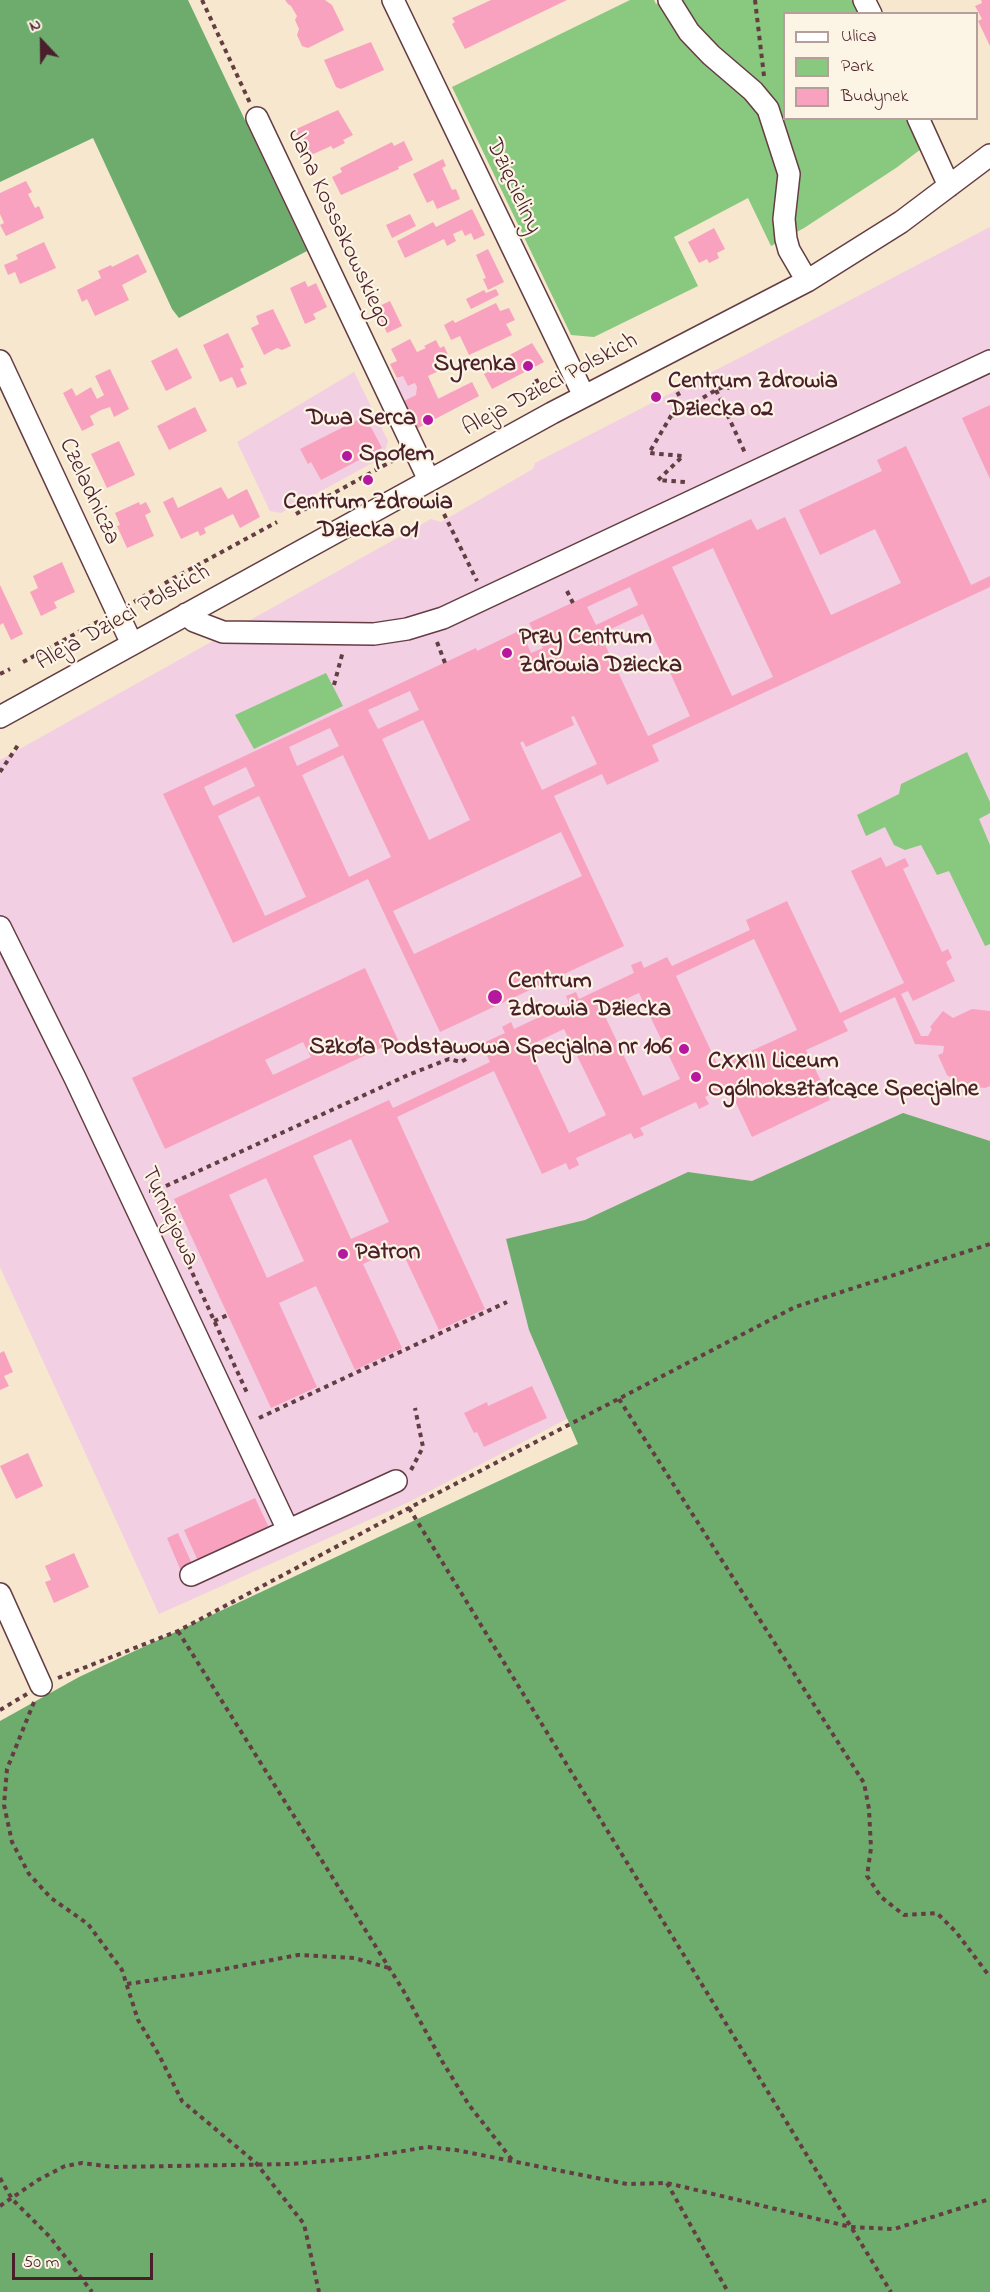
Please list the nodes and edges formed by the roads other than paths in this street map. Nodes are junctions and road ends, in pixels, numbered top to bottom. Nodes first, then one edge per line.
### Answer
1 (393, 0) edge
2 (669, 0) edge
3 (257, 118) road end
4 (919, 120) edge
5 (990, 155) edge
6 (949, 186) junction
7 (807, 281) junction
8 (0, 361) edge
9 (990, 361) edge
10 (584, 396) junction
11 (429, 480) junction
12 (186, 614) junction
13 (132, 644) junction
14 (0, 717) edge
15 (0, 927) edge
16 (396, 1481) road end
17 (288, 1530) junction
18 (191, 1575) dead end
19 (0, 1594) edge
20 (41, 1685) road end

1 - 10 street, Dzięcieliny
2 - 7 street
3 - 11 street, Jana Kossakowskiego
4 - 6 street
5 - 6 street, Aleja Dzieci Polskich
6 - 7 street, Aleja Dzieci Polskich
7 - 10 street, Aleja Dzieci Polskich
8 - 13 street, Czeladnicza
9 - 12 street
10 - 11 street, Aleja Dzieci Polskich
11 - 12 street, Aleja Dzieci Polskich
12 - 13 street, Aleja Dzieci Polskich
13 - 14 street, Aleja Dzieci Polskich
15 - 17 street, Turniejowa
16 - 17 street
17 - 18 street
19 - 20 street

